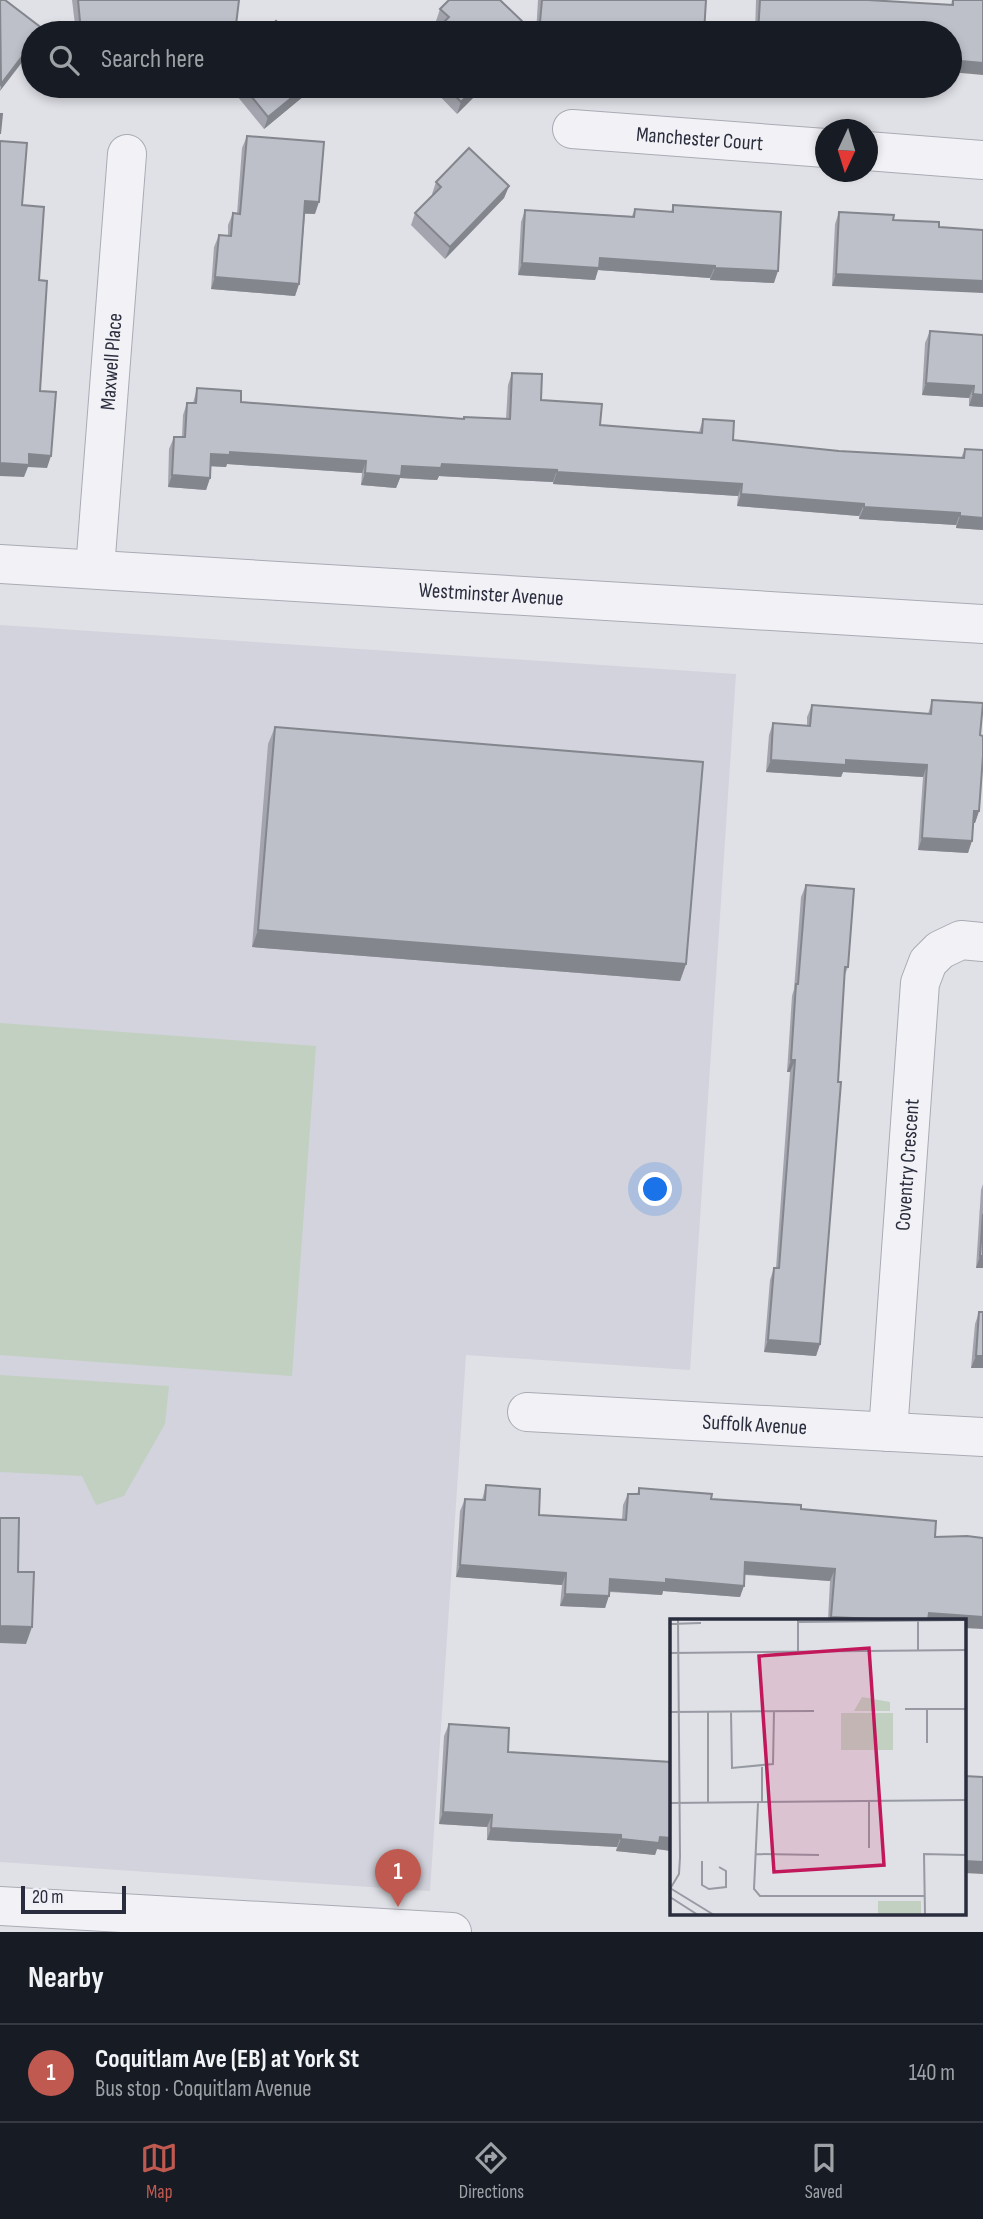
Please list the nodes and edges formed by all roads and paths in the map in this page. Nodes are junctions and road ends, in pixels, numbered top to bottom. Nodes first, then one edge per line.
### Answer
1 (572, 129) dead end
2 (815, 147) edge
3 (878, 152) edge
4 (127, 154) dead end
5 (983, 160) edge
6 (0, 564) edge
7 (95, 569) junction
8 (983, 624) edge
9 (983, 942) edge
10 (527, 1412) dead end
11 (888, 1432) junction
12 (983, 1437) edge
13 (0, 1906) edge
14 (452, 1932) edge

1 - 2 street, Manchester Court
3 - 5 street
4 - 7 street, Maxwell Place
6 - 7 street, Westminster Avenue
7 - 8 street, Westminster Avenue
9 - 11 street, Coventry Crescent
10 - 11 street, Suffolk Avenue
11 - 12 street, Suffolk Avenue
13 - 14 street

